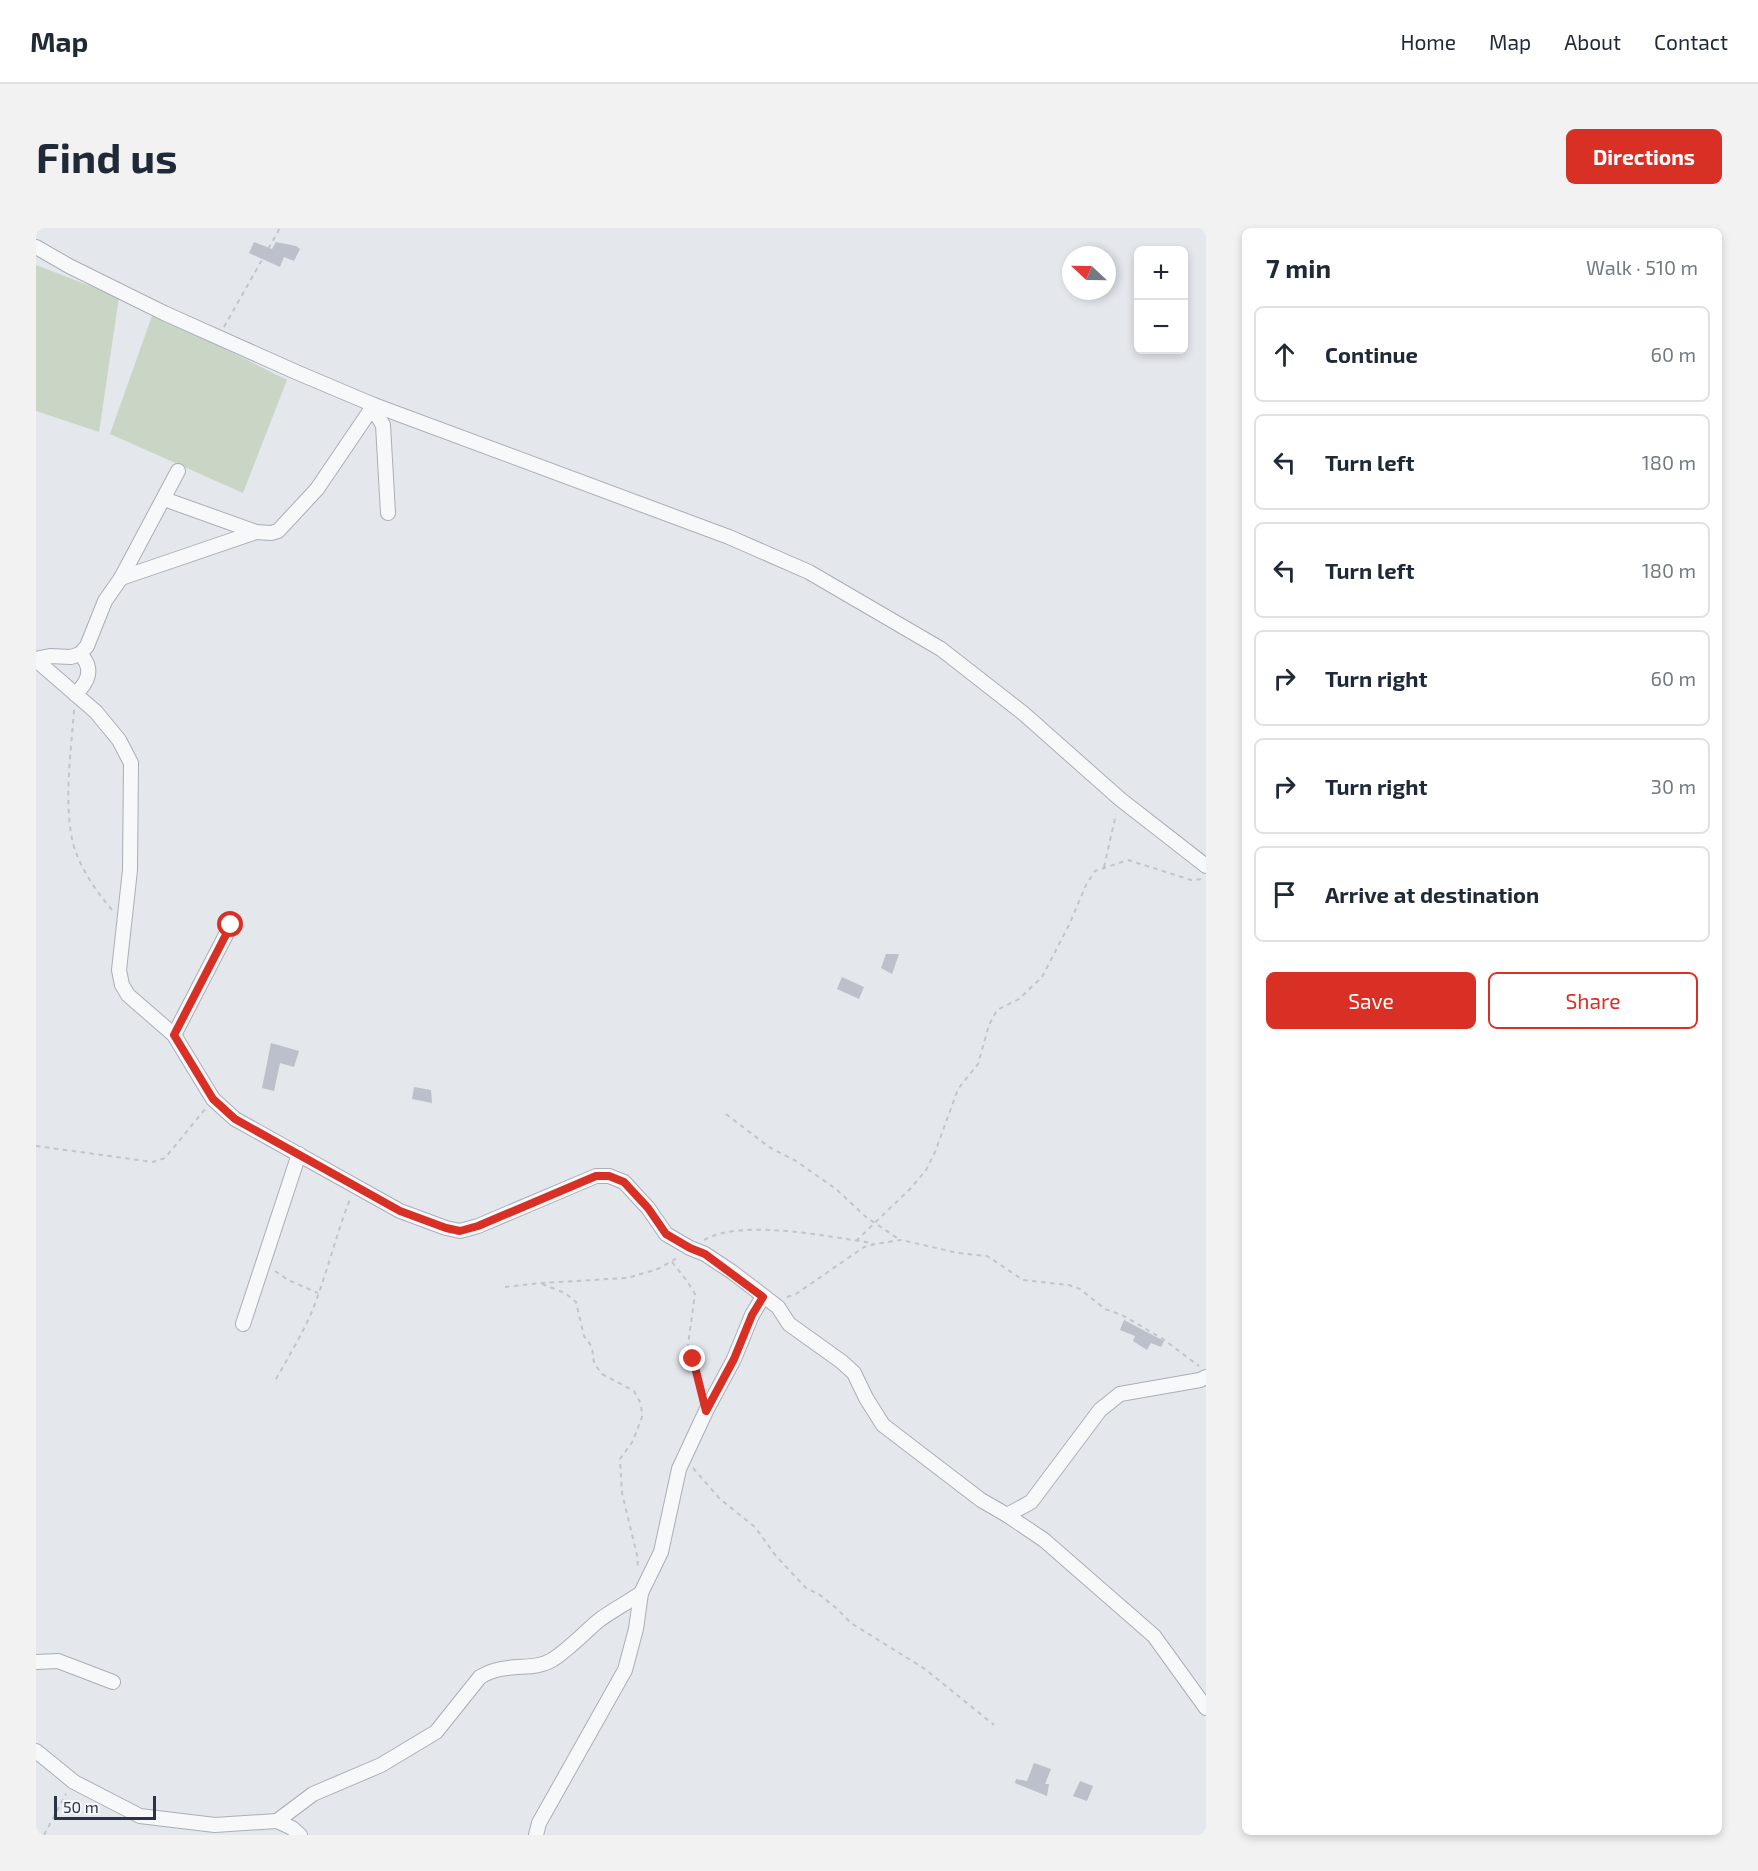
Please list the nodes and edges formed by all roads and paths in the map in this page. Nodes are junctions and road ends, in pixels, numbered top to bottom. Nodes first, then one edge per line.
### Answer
1 (280, 228) edge
2 (36, 247) edge
3 (218, 337) junction
4 (372, 408) junction
5 (178, 471) dead end
6 (164, 499) junction
7 (388, 513) dead end
8 (256, 532) junction
9 (121, 578) junction
10 (80, 654) junction
11 (36, 659) edge
12 (75, 694) junction
13 (1120, 799) junction
14 (1206, 866) edge
15 (1104, 867) junction
16 (1206, 879) edge
17 (124, 925) junction
18 (231, 925) dead end
19 (174, 1035) junction
20 (213, 1099) junction
21 (726, 1114) dead end
22 (36, 1146) edge
23 (299, 1154) junction
24 (356, 1186) junction
25 (875, 1223) junction
26 (901, 1240) junction
27 (856, 1241) dead end
28 (672, 1261) dead end
29 (264, 1263) junction
30 (541, 1283) dead end
31 (318, 1293) junction
32 (763, 1297) junction
33 (243, 1324) dead end
34 (1206, 1371) edge
35 (1206, 1377) edge
36 (276, 1379) dead end
37 (706, 1411) junction
38 (685, 1459) junction
39 (1007, 1515) junction
40 (638, 1595) junction
41 (36, 1662) edge
42 (113, 1682) dead end
43 (1206, 1708) edge
44 (994, 1725) dead end
45 (36, 1750) edge
46 (74, 1782) junction
47 (277, 1821) junction
48 (44, 1835) edge
49 (300, 1835) edge
50 (536, 1835) edge

1 - 3 path
2 - 3 street
3 - 4 street
4 - 7 street
4 - 8 street
4 - 13 street
5 - 6 street
6 - 8 street
6 - 9 street
8 - 9 street
9 - 10 street
10 - 11 street
10 - 12 street
11 - 12 street
12 - 17 path
12 - 17 street
13 - 14 street
13 - 15 path
15 - 16 path
15 - 25 path
17 - 19 street
18 - 19 street
19 - 20 street
20 - 22 path
20 - 23 street
21 - 25 path
23 - 24 street
23 - 29 street
24 - 31 path
24 - 32 street
25 - 26 path
25 - 27 path
26 - 32 path
26 - 34 path
28 - 37 path
29 - 31 path
29 - 33 street
30 - 40 path
31 - 36 path
32 - 37 street
32 - 39 street
35 - 39 street
37 - 38 street
38 - 40 street
38 - 44 path
39 - 43 street
40 - 47 street
40 - 50 street
41 - 42 street
45 - 46 street
46 - 47 street
46 - 48 path
47 - 49 street

